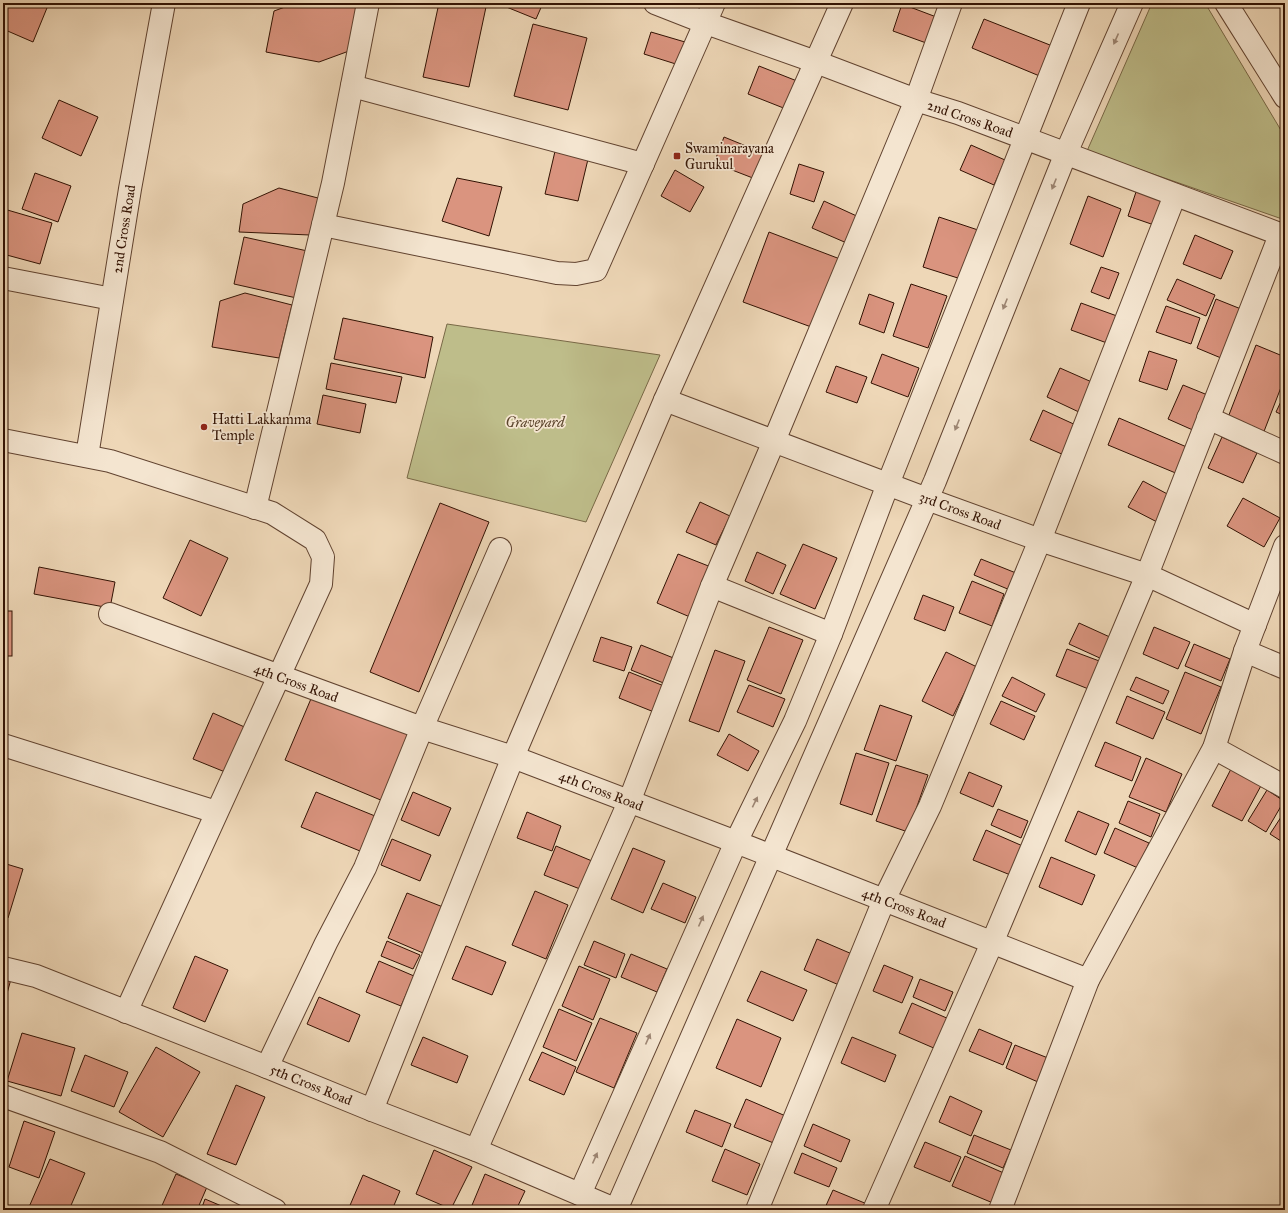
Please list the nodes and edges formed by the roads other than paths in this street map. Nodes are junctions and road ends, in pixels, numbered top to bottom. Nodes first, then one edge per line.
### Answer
1 (164, 3) edge
2 (368, 3) edge
3 (655, 3) edge
4 (714, 3) edge
5 (842, 3) edge
6 (952, 3) edge
7 (1078, 3) edge
8 (1132, 3) edge
9 (1226, 3) edge
10 (706, 23) junction
11 (816, 62) junction
12 (352, 86) junction
13 (1285, 97) edge
14 (916, 100) junction
15 (1026, 138) junction
16 (1066, 153) junction
17 (643, 164) junction
18 (1175, 195) junction
19 (323, 225) junction
20 (1283, 236) edge
21 (3, 278) edge
22 (112, 299) junction
23 (665, 400) junction
24 (1208, 418) junction
25 (3, 440) edge
26 (774, 441) junction
27 (1285, 453) edge
28 (87, 456) junction
29 (888, 484) junction
30 (927, 499) junction
31 (255, 508) junction
32 (1040, 540) junction
33 (1285, 546) edge
34 (500, 548) dead end
35 (1147, 575) junction
36 (712, 586) junction
37 (110, 614) dead end
38 (1255, 625) junction
39 (831, 634) junction
40 (1245, 651) junction
41 (1285, 668) edge
42 (278, 676) junction
43 (422, 728) junction
44 (3, 745) edge
45 (1214, 748) junction
46 (513, 758) junction
47 (1285, 787) edge
48 (629, 802) junction
49 (216, 812) junction
50 (736, 842) junction
51 (771, 856) junction
52 (884, 900) junction
53 (992, 942) junction
54 (3, 968) edge
55 (1088, 980) junction
56 (126, 1012) junction
57 (267, 1067) junction
58 (3, 1096) edge
59 (372, 1110) junction
60 (476, 1150) junction
61 (580, 1194) junction
62 (275, 1210) edge
63 (616, 1210) edge
64 (757, 1210) edge
65 (874, 1210) edge
66 (1000, 1210) edge

1 - 22 street, 2nd Cross Road
2 - 12 street
3 - 10 street, 2nd Cross Road
4 - 10 street
5 - 11 street
6 - 14 street
7 - 15 street
8 -> 16 street
9 - 13 street
10 - 11 street, 2nd Cross Road
10 - 17 street
11 - 14 street, 2nd Cross Road
11 - 23 street
12 - 17 street
12 - 19 street
14 - 15 street, 2nd Cross Road
14 - 26 street
15 - 16 street, 2nd Cross Road
15 - 29 street
16 - 18 street, 2nd Cross Road
16 -> 30 street
17 - 19 street
18 - 20 street, 2nd Cross Road
18 - 32 street
19 - 31 street
20 - 24 street
21 - 22 street
22 - 28 street, 2nd Cross Road
23 - 26 street, 3rd Cross Road
23 - 46 street
24 - 27 street
24 - 35 street
25 - 28 street
26 - 29 street, 3rd Cross Road
26 - 36 street
28 - 31 street
29 - 30 street, 3rd Cross Road
29 - 39 street
30 - 32 street, 3rd Cross Road
30 - 51 street
31 - 42 street
32 - 35 street, 3rd Cross Road
32 - 52 street
33 - 38 street
34 - 43 street
35 - 38 street, 3rd Cross Road
35 - 53 street
36 - 39 street
36 - 48 street
37 - 42 street, 4th Cross Road
38 - 40 street
50 -> 39 street
40 - 41 street
40 - 45 street
42 - 43 street, 4th Cross Road
42 - 49 street
43 - 46 street, 4th Cross Road
43 - 57 street
44 - 49 street
45 - 47 street
45 - 55 street
46 - 48 street, 4th Cross Road
46 - 59 street
48 - 50 street, 4th Cross Road
48 - 60 street
49 - 56 street
50 - 51 street, 4th Cross Road
61 -> 50 street
51 - 52 street, 4th Cross Road
51 - 63 street
52 - 53 street, 4th Cross Road
52 - 64 street
53 - 55 street, 4th Cross Road
53 - 65 street
54 - 56 street, 5th Cross Road
55 - 66 street
56 - 57 street, 5th Cross Road
57 - 59 street, 5th Cross Road
58 - 62 street
59 - 60 street, 5th Cross Road
60 - 61 street, 5th Cross Road
61 - 63 street, 5th Cross Road

